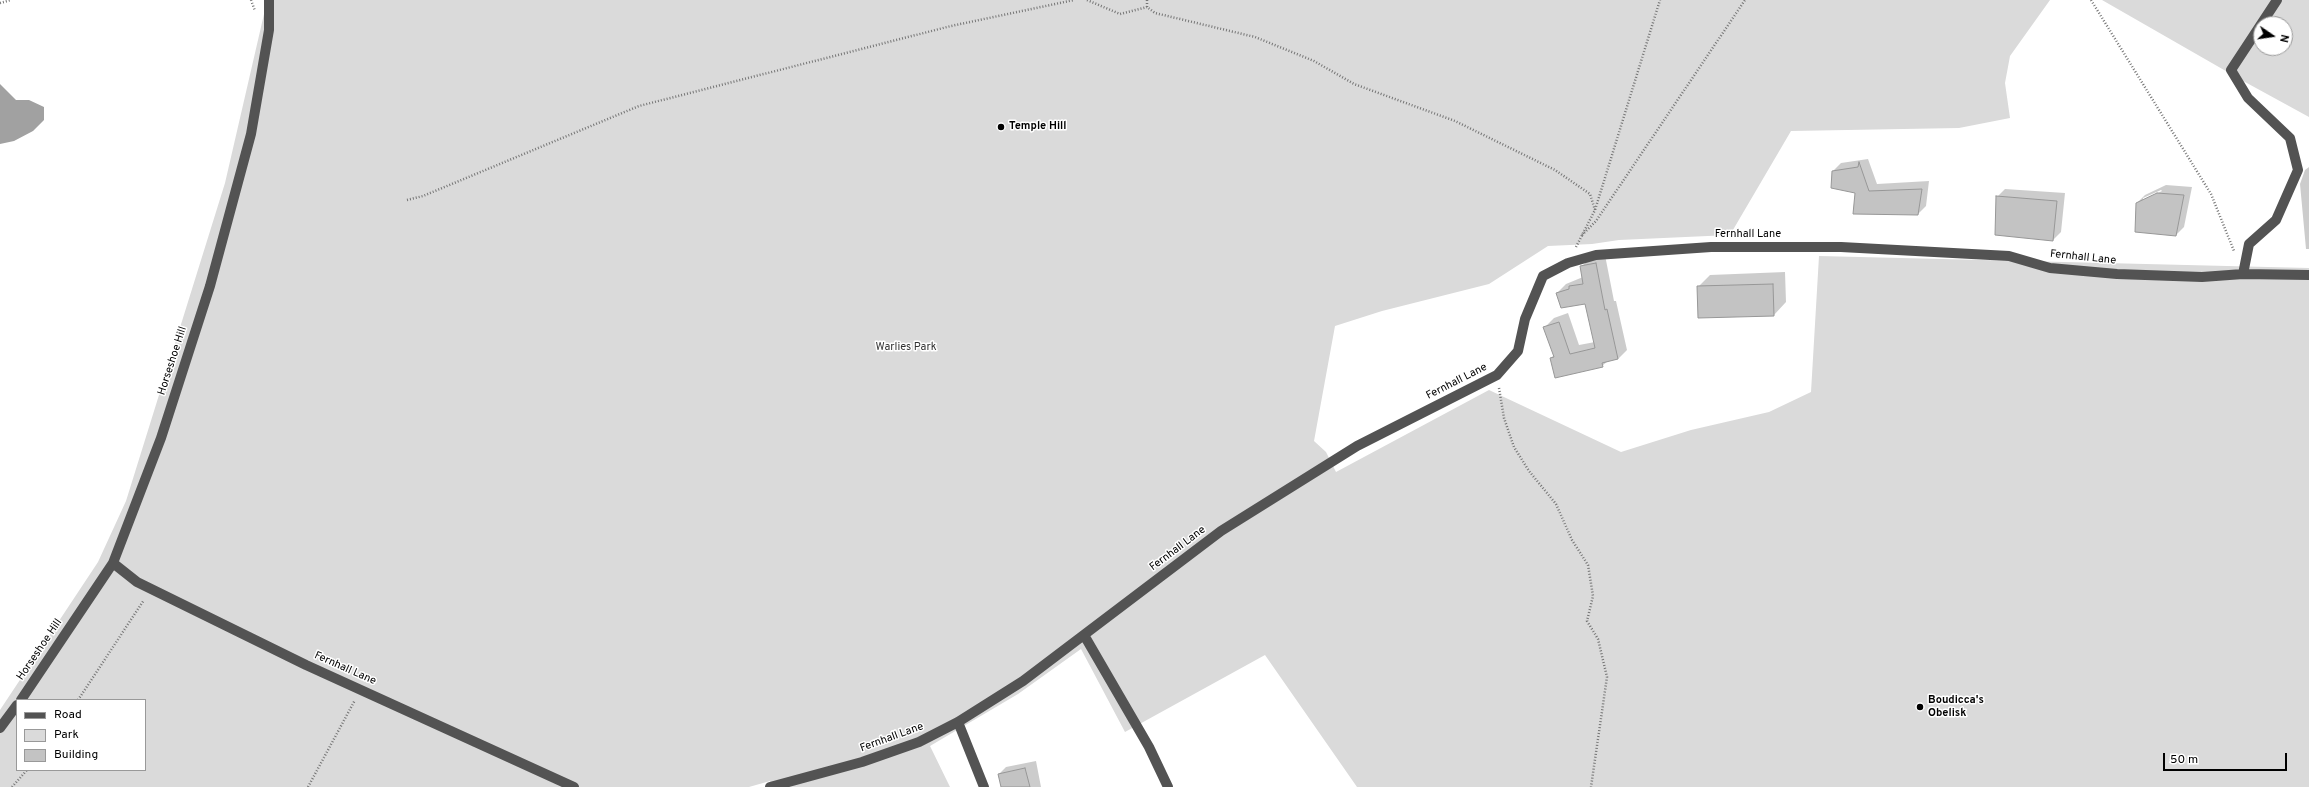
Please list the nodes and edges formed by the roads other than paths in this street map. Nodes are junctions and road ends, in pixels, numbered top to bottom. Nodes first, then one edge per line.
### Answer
1 (269, 0) edge
2 (2277, 0) edge
3 (2243, 274) junction
4 (2309, 274) edge
5 (113, 563) junction
6 (1084, 635) junction
7 (22, 699) edge
8 (16, 706) edge
9 (958, 722) junction
10 (0, 728) edge
11 (574, 787) edge
12 (770, 787) edge
13 (984, 787) edge
14 (1168, 787) edge

1 - 5 street, Horseshoe Hill
2 - 3 street
3 - 4 street, Fernhall Lane
3 - 6 street, Fernhall Lane
5 - 7 street, Horseshoe Hill
5 - 11 street, Fernhall Lane
6 - 9 street, Fernhall Lane
6 - 14 street
8 - 10 street
9 - 12 street, Fernhall Lane
9 - 13 street

